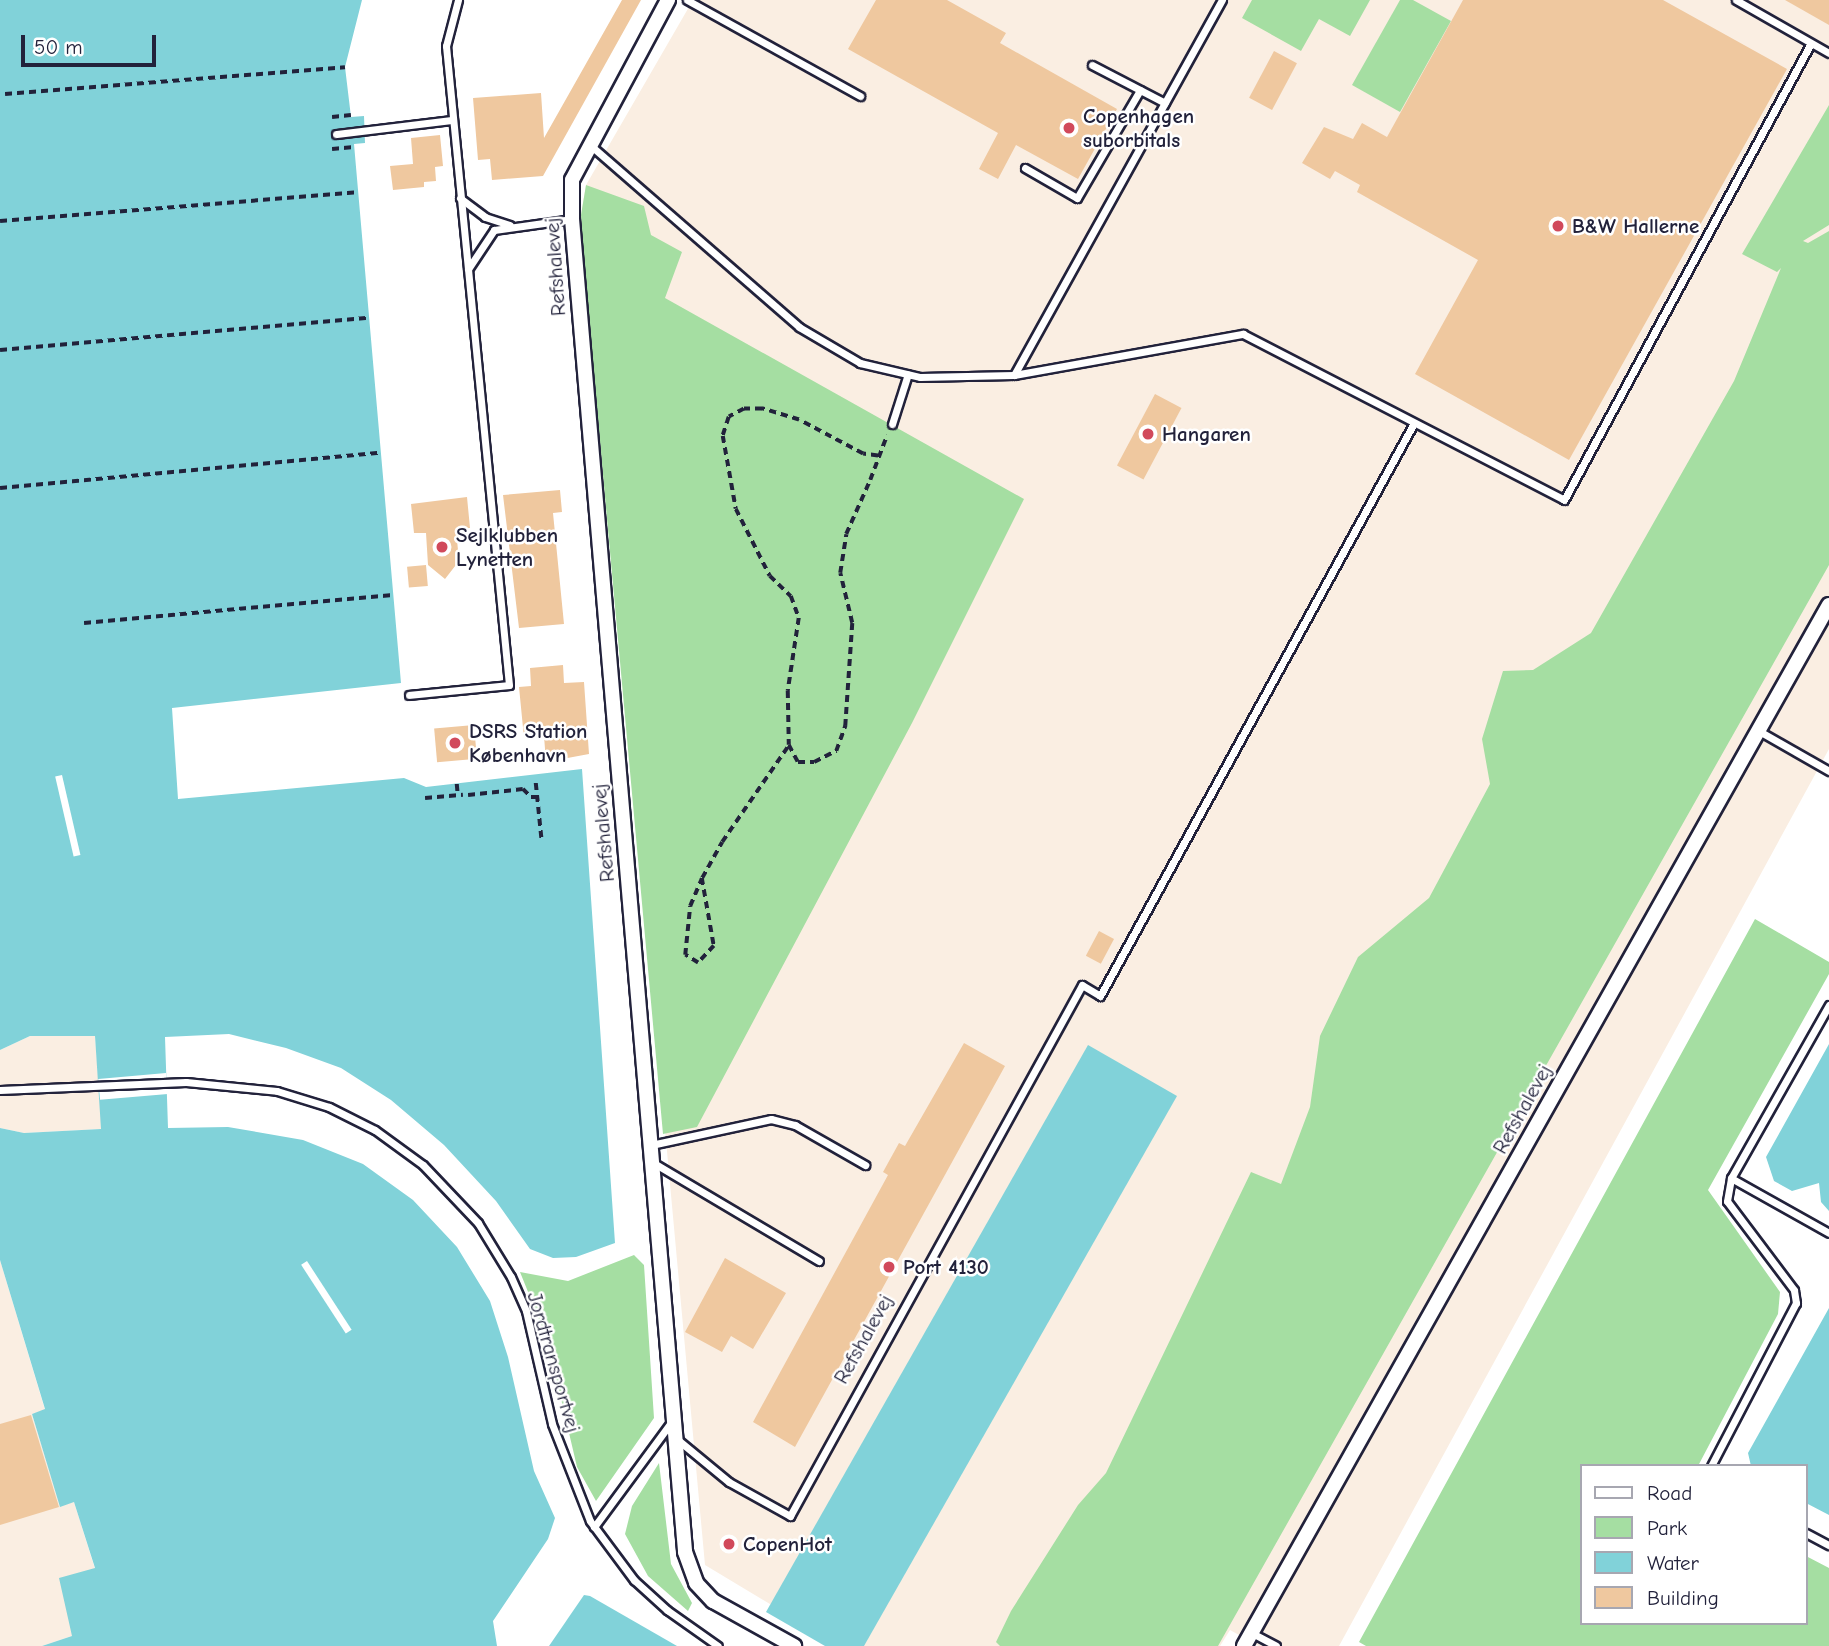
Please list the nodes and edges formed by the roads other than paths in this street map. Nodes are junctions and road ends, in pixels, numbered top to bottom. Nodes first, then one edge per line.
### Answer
1 (458, 0) edge
2 (668, 0) edge
3 (687, 0) edge
4 (1222, 0) edge
5 (1736, 0) edge
6 (1811, 43) junction
7 (1829, 53) edge
8 (1092, 65) dead end
9 (1140, 90) junction
10 (860, 96) dead end
11 (1165, 103) junction
12 (452, 120) junction
13 (336, 134) dead end
14 (589, 145) junction
15 (1025, 169) dead end
16 (460, 198) junction
17 (572, 219) junction
18 (510, 225) junction
19 (468, 270) junction
20 (908, 374) junction
21 (1014, 375) junction
22 (1414, 422) junction
23 (892, 424) road end
24 (1829, 606) edge
25 (409, 695) dead end
26 (1759, 731) junction
27 (1829, 771) edge
28 (1829, 1005) edge
29 (0, 1090) edge
30 (650, 1145) junction
31 (651, 1161) junction
32 (865, 1165) dead end
33 (1731, 1178) junction
34 (1829, 1233) edge
35 (819, 1261) dead end
36 (673, 1420) junction
37 (675, 1437) junction
38 (1712, 1464) edge
39 (594, 1527) junction
40 (1808, 1534) edge
41 (1829, 1545) edge
42 (1248, 1639) edge
43 (718, 1646) edge
44 (794, 1646) edge
45 (1276, 1646) edge

1 - 12 lane
2 - 14 street, Refshalevej
3 - 10 lane
4 - 11 lane
5 - 6 lane
6 - 7 lane
6 - 22 lane
8 - 9 lane
9 - 11 lane
9 - 15 lane
11 - 21 lane
12 - 13 lane
12 - 16 lane
14 - 17 street, Refshalevej
14 - 20 lane
16 - 18 lane
16 - 19 lane
17 - 18 lane
17 - 30 street, Refshalevej
18 - 19 lane
19 - 25 lane
20 - 21 lane
20 - 23 lane
21 - 22 lane
22 - 37 lane, Refshalevej
24 - 26 street, Refshalevej
26 - 27 lane
26 - 42 street, Refshalevej
28 - 33 lane
29 - 39 lane, Jordtransportvej
30 - 31 street, Refshalevej
30 - 32 lane
31 - 35 lane
31 - 36 street, Refshalevej
33 - 34 lane
33 - 38 lane
36 - 37 street, Refshalevej
36 - 39 lane
37 - 44 street, Refshalevej
39 - 43 lane, Jordtransportvej
40 - 41 lane
42 - 45 lane, Refshalevej

